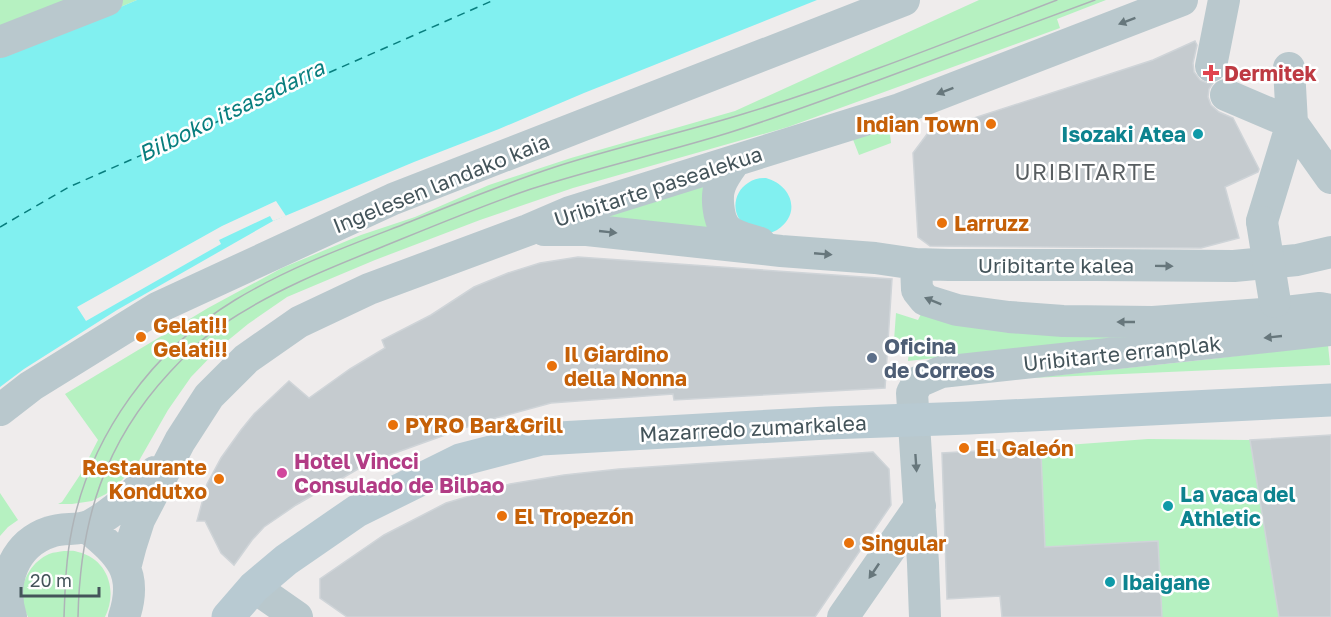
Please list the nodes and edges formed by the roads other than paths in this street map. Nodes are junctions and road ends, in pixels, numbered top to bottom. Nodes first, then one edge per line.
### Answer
1 (107, 0) edge
2 (904, 0) edge
3 (1182, 0) edge
4 (1224, 0) edge
5 (0, 42) edge
6 (1210, 66) dead end
7 (1289, 69) dead end
8 (1226, 95) dead end
9 (1292, 123) junction
10 (735, 161) junction
11 (1331, 178) edge
12 (528, 230) junction
13 (781, 250) junction
14 (1331, 252) edge
15 (916, 264) junction
16 (1276, 308) junction
17 (1331, 310) edge
18 (1331, 330) edge
19 (1331, 400) edge
20 (0, 410) edge
21 (914, 420) junction
22 (180, 441) junction
23 (920, 506) junction
24 (87, 527) junction
25 (125, 568) junction
26 (254, 587) junction
27 (11, 617) edge
28 (124, 617) edge
29 (228, 617) edge
30 (297, 617) edge
31 (843, 617) edge
32 (925, 617) edge

1 - 5 street
2 - 20 street, Ingelesen landako kaia
3 -> 10 street, Uribitarte pasealekua
4 - 6 street
7 - 9 street
8 - 9 street
9 - 11 street
9 - 16 street, bridge
10 - 12 street, Uribitarte pasealekua
10 - 13 street, Uribitarte kalea
12 -> 13 street, Uribitarte kalea
12 - 22 street, Uribitarte pasealekua
13 -> 15 street, Uribitarte kalea
15 -> 14 street, Uribitarte kalea
16 -> 15 street, Uribitarte erranplak
16 - 17 street, Uribitarte erranplak
18 -> 21 street, Uribitarte erranplak
19 - 21 main road, Mazarredo zumarkalea
21 -> 23 street, Uribitarte erranplak
21 - 26 main road, Mazarredo zumarkalea
22 - 24 street, Uribitarte pasealekua
22 - 25 street, Uribitarte pasealekua
23 -> 31 street
23 - 32 street, Uribitarte erranplak
24 - 25 street
24 - 27 street
25 - 28 street
26 - 29 main road, Mazarredo zumarkalea
26 - 30 street

